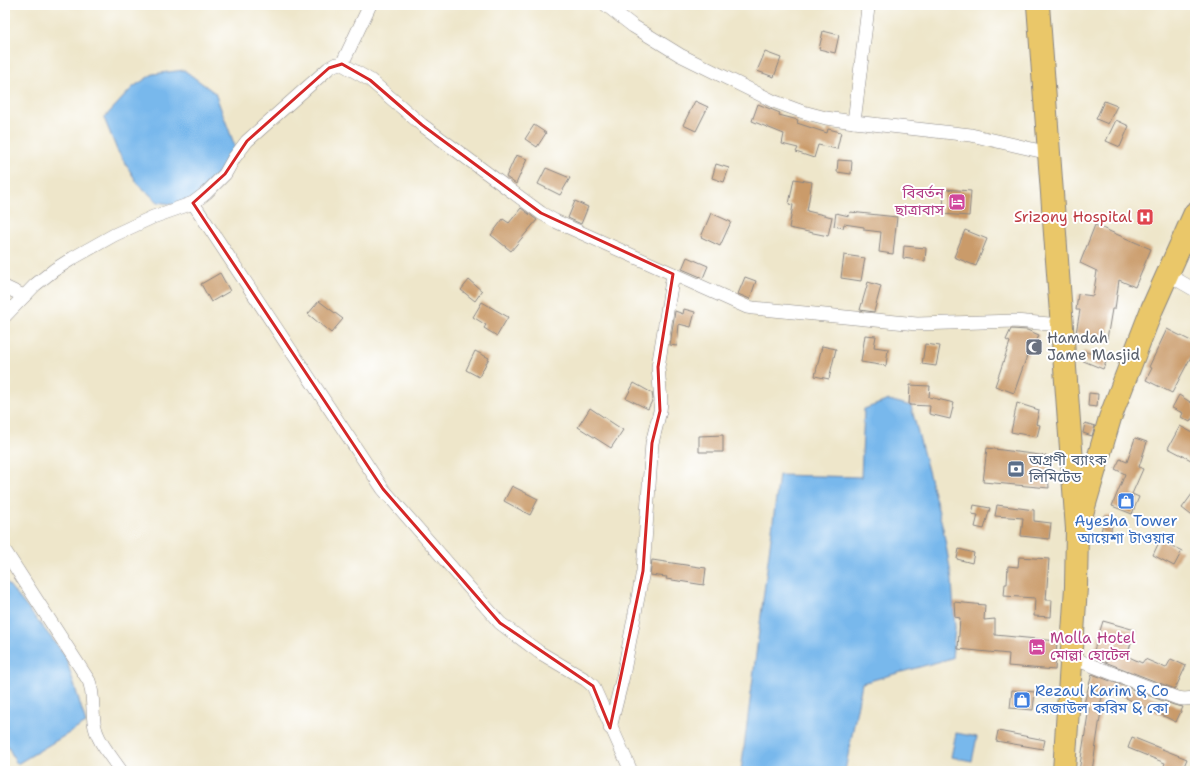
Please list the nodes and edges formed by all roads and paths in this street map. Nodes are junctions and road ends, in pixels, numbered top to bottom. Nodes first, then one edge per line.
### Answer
1 (370, 5) edge
2 (606, 5) edge
3 (1038, 5) edge
4 (868, 8) dead end
5 (342, 64) junction
6 (854, 122) junction
7 (1049, 153) junction
8 (193, 203) junction
9 (1195, 213) edge
10 (673, 274) junction
11 (1167, 274) junction
12 (5, 287) edge
13 (1195, 290) edge
14 (24, 296) junction
15 (5, 316) edge
16 (1061, 325) junction
17 (1077, 529) junction
18 (5, 551) edge
19 (1072, 658) junction
20 (1195, 698) edge
21 (610, 728) junction
22 (121, 771) edge
23 (631, 771) edge
24 (1064, 771) edge

1 - 5 street
2 - 6 street
3 - 7 highway
4 - 6 street
5 - 8 street
5 - 10 street
6 - 7 street
7 - 16 highway
8 - 14 street
8 - 21 street
9 - 11 highway
10 - 16 street
10 - 21 street
11 - 13 street
11 - 17 highway
12 - 14 street
14 - 15 street
16 - 17 highway
17 - 19 highway
18 - 22 street
19 - 20 street
19 - 24 highway
21 - 23 street

